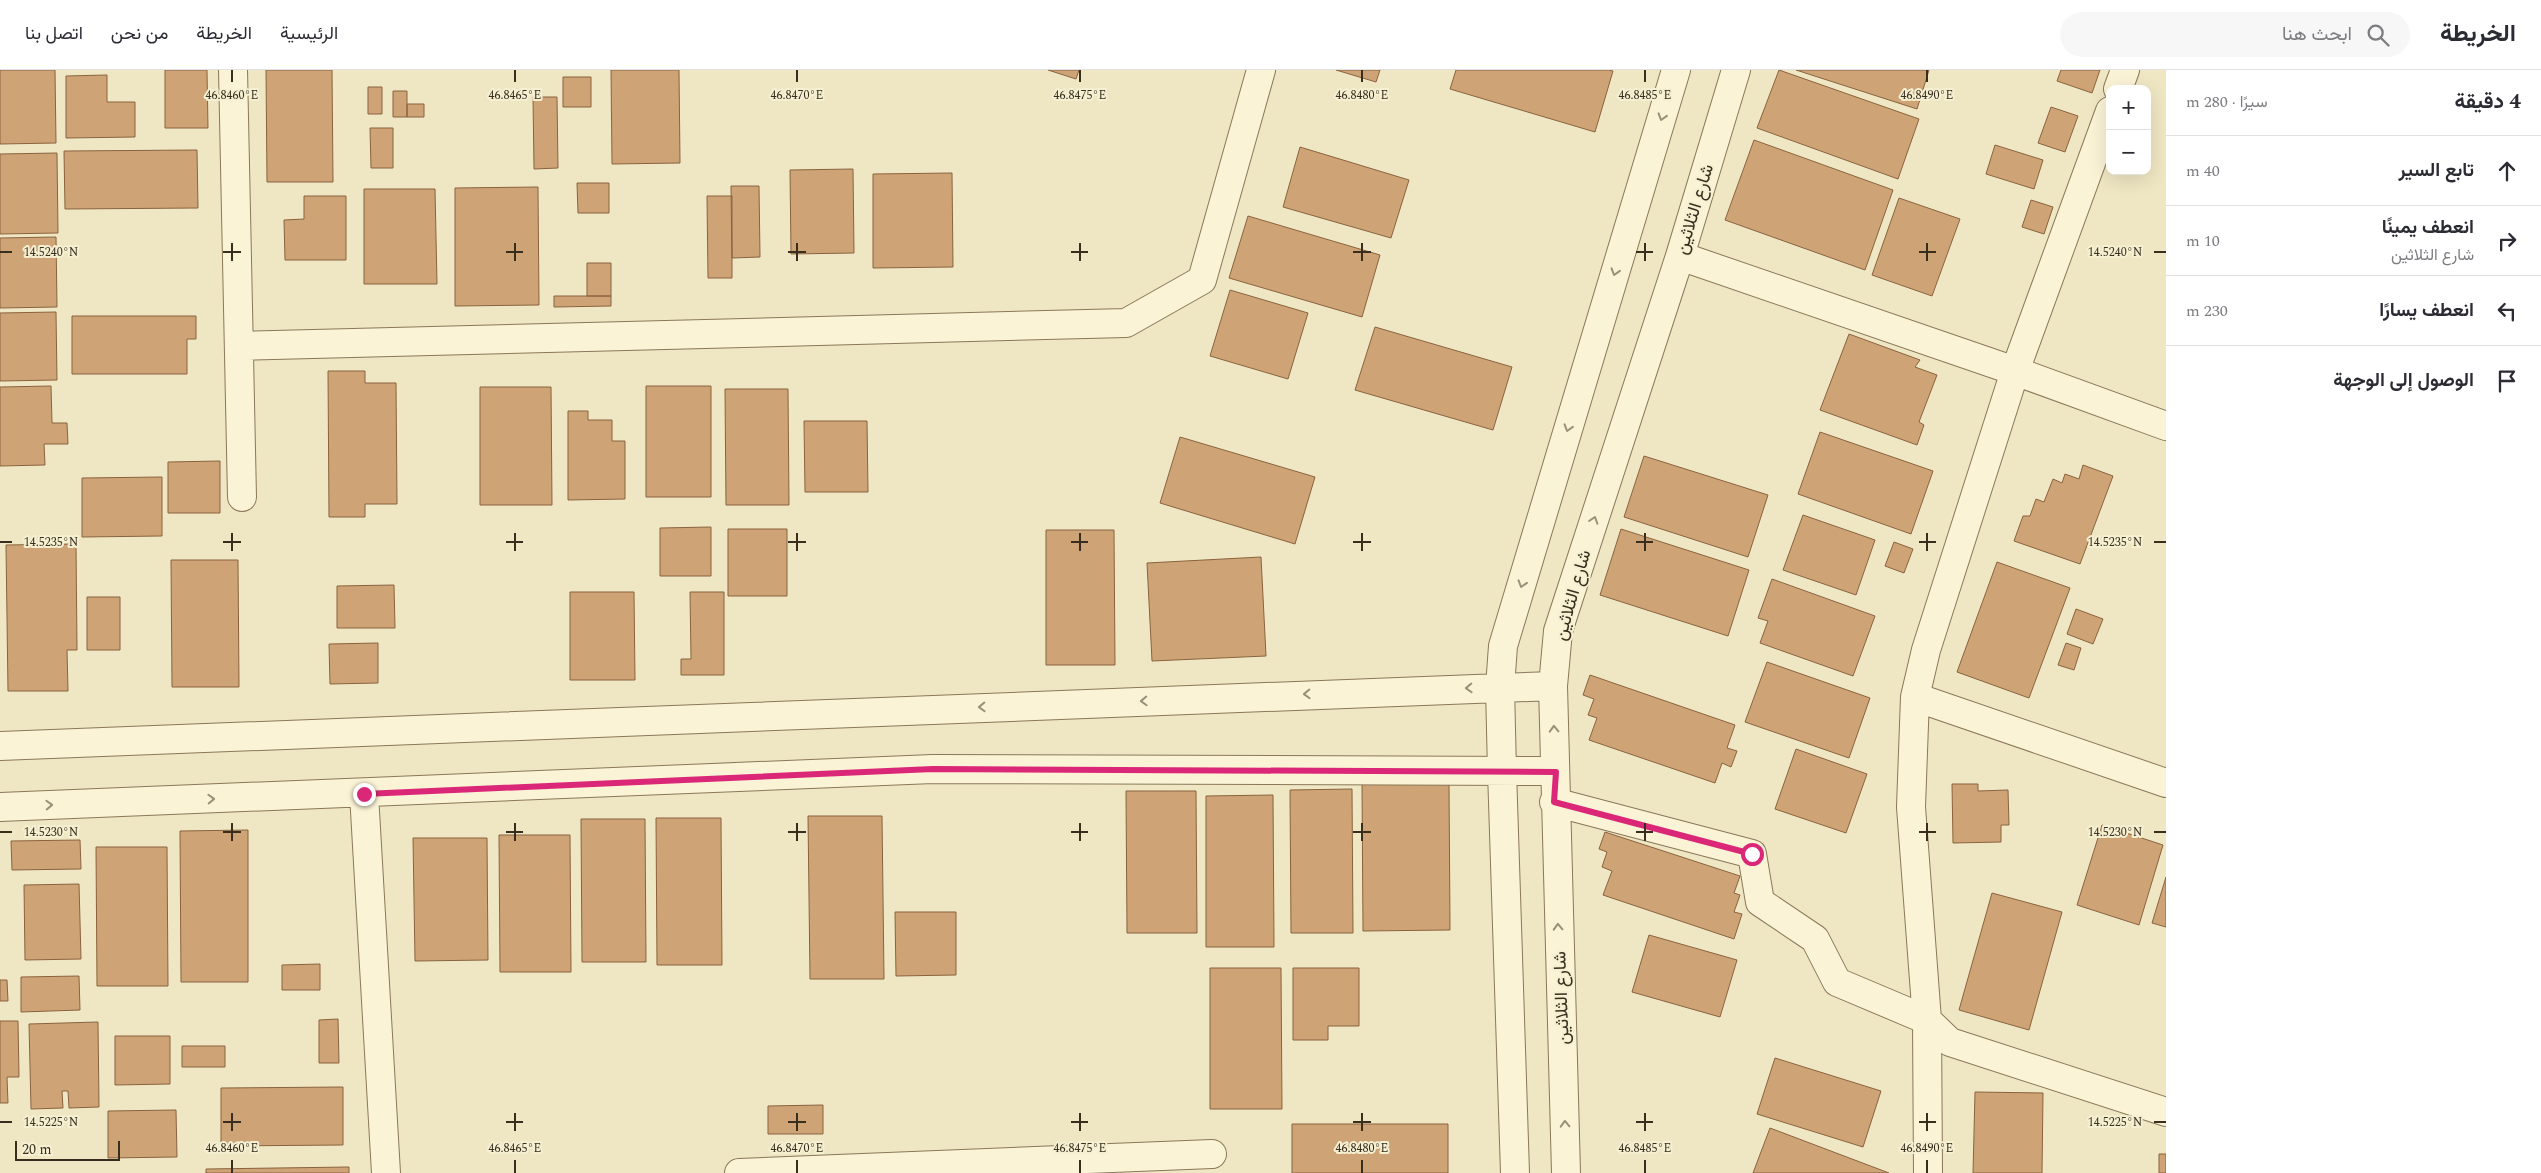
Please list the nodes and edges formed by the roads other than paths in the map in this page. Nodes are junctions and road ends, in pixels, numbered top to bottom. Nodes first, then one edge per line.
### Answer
1 (233, 70) edge
2 (1261, 70) edge
3 (1676, 70) edge
4 (1736, 70) edge
5 (2125, 70) edge
6 (2119, 85) edge
7 (2106, 122) edge
8 (1680, 256) junction
9 (239, 346) junction
10 (2015, 371) junction
11 (2166, 426) edge
12 (242, 496) dead end
13 (1553, 686) junction
14 (1500, 687) junction
15 (1915, 697) junction
16 (0, 746) edge
17 (1502, 771) junction
18 (1556, 772) junction
19 (2166, 783) edge
20 (364, 794) junction
21 (1554, 802) junction
22 (0, 806) edge
23 (1927, 1020) junction
24 (2166, 1112) edge
25 (1212, 1154) dead end
26 (1069, 1166) edge
27 (386, 1173) edge
28 (739, 1173) edge
29 (1515, 1173) edge
30 (1566, 1173) edge
31 (1928, 1173) edge

1 - 9 street
2 - 9 street
3 -> 14 street
4 - 8 street, شارع الثلاثين
5 - 6 street
7 - 10 street
8 - 10 street
13 -> 8 street, شارع الثلاثين
9 - 12 street
10 - 11 street
10 - 15 street
13 - 14 street
18 -> 13 street, شارع الثلاثين
14 -> 16 street
14 - 17 street
15 - 19 street
15 - 23 street
17 - 18 street
17 - 20 street
17 - 29 street
18 - 21 street, شارع الثلاثين
22 -> 20 street
20 - 27 street
21 - 23 street
30 -> 21 street, شارع الثلاثين
23 - 24 street
23 - 31 street
25 - 26 street
26 - 28 street

